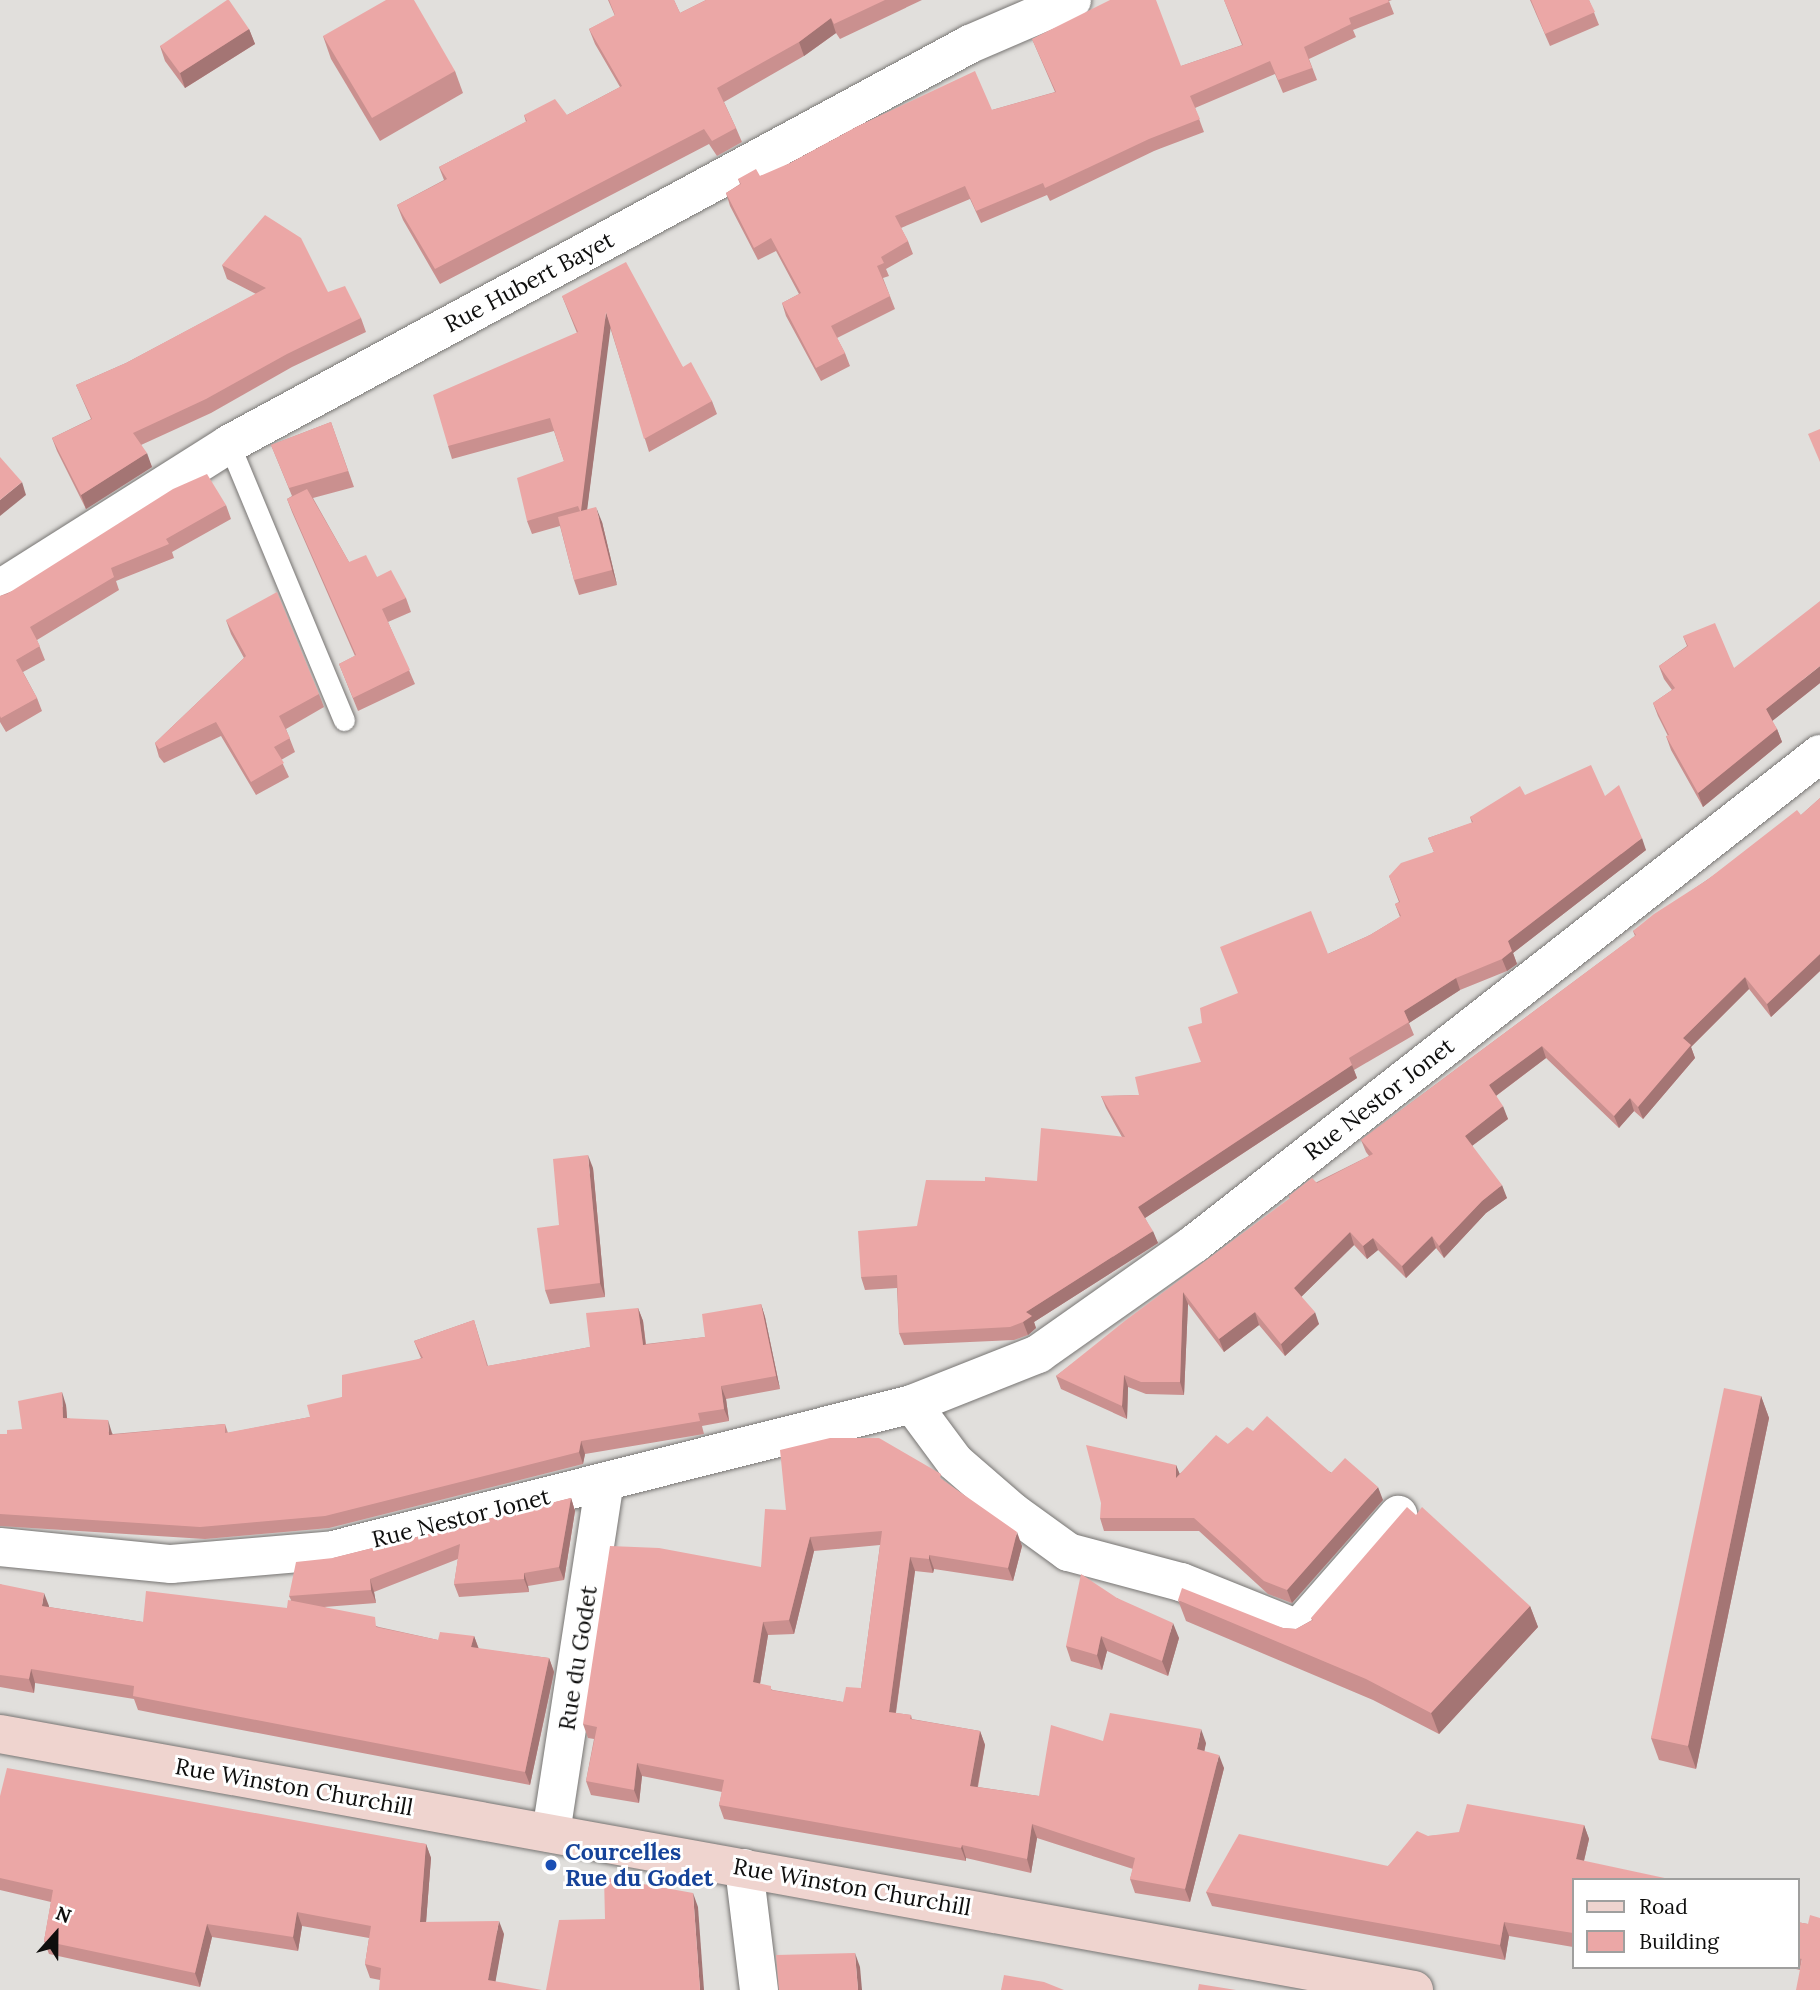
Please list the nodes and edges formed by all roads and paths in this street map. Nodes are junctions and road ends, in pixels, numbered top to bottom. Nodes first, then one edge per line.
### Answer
1 (1072, 0) edge
2 (229, 444) junction
3 (0, 589) edge
4 (344, 720) dead end
5 (1820, 754) edge
6 (912, 1404) junction
7 (605, 1482) junction
8 (1398, 1515) edge
9 (0, 1547) edge
10 (0, 1734) edge
11 (551, 1833) junction
12 (744, 1868) junction
13 (758, 1990) edge
14 (1414, 1990) edge

1 - 2 street, Rue Hubert Bayet
2 - 3 street, Rue Hubert Bayet
2 - 4 lane
5 - 6 street, Rue Nestor Jonet
6 - 7 street, Rue Nestor Jonet
6 - 8 street
7 - 9 street, Rue Nestor Jonet
7 - 11 street, Rue du Godet
10 - 11 main road, Rue Winston Churchill
11 - 12 main road, Rue Winston Churchill
12 - 13 street
12 - 14 main road, Rue Winston Churchill

